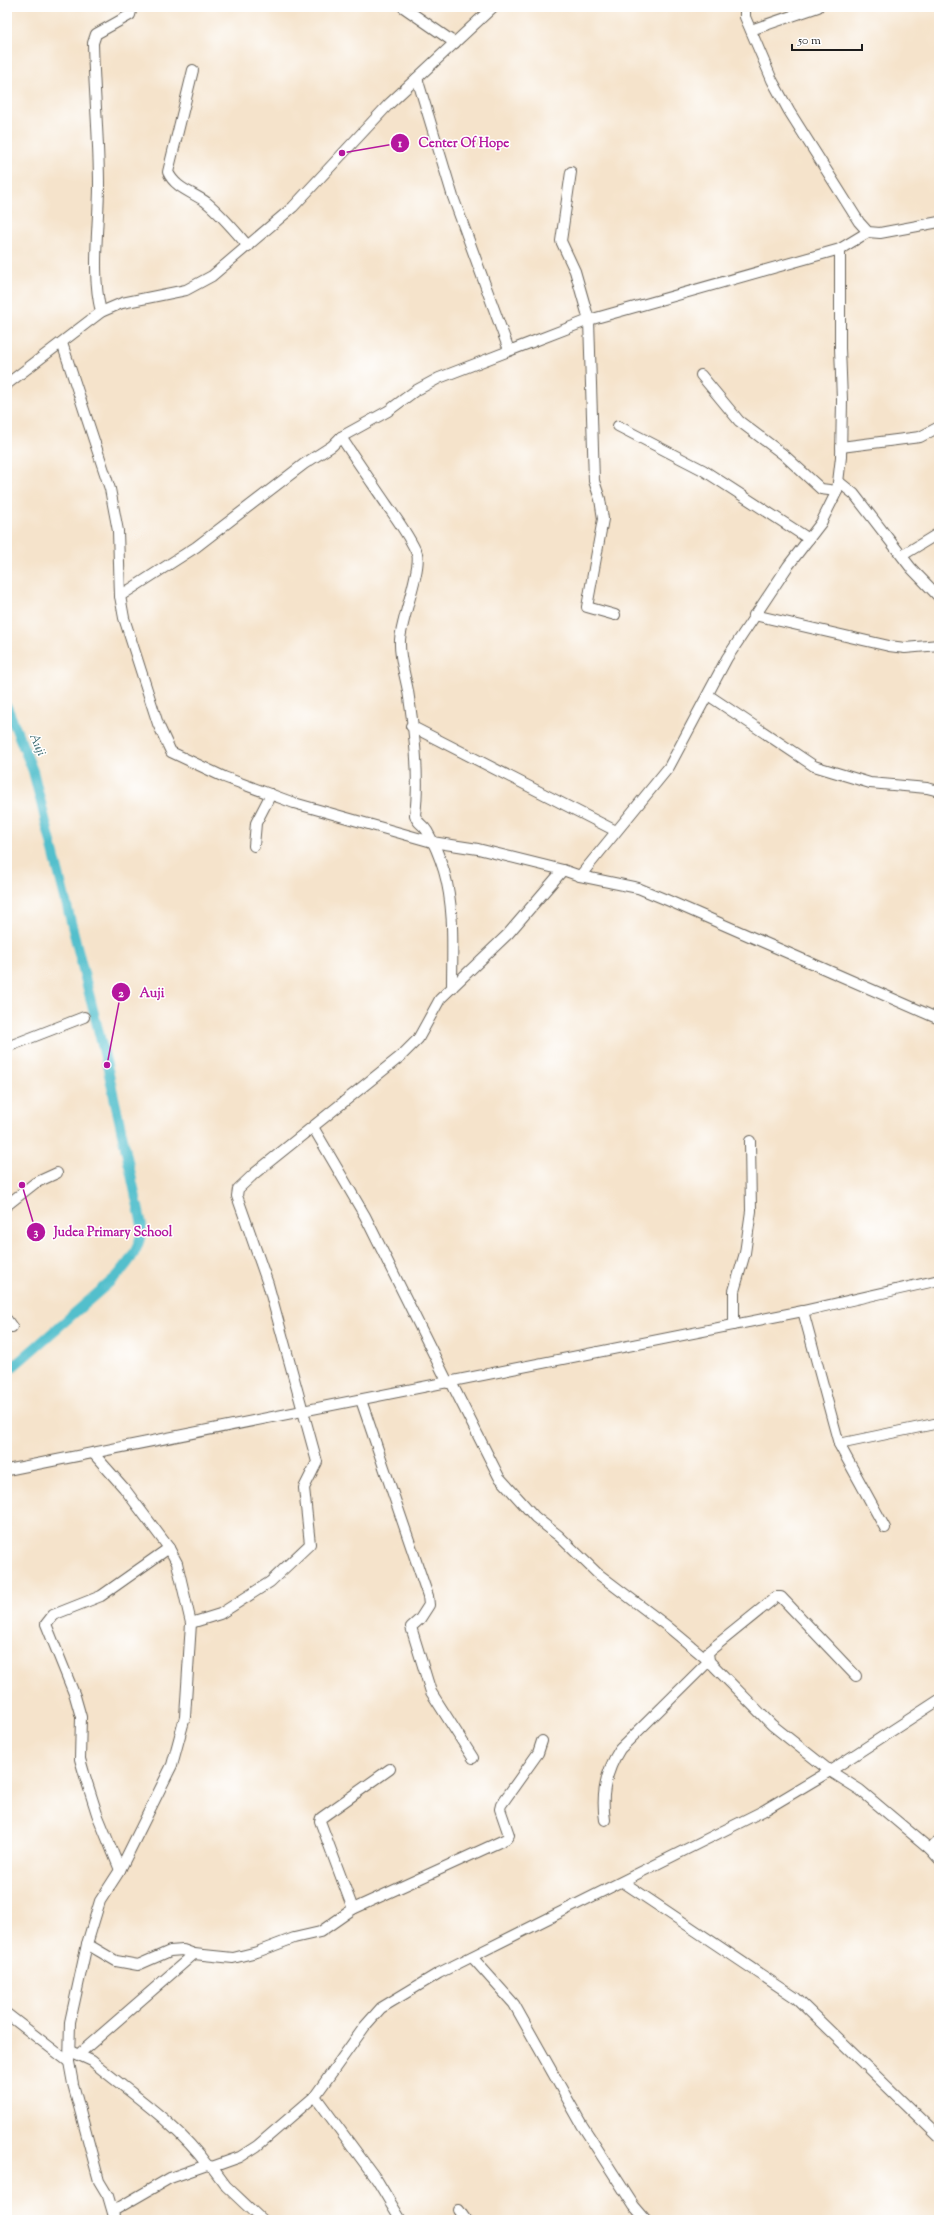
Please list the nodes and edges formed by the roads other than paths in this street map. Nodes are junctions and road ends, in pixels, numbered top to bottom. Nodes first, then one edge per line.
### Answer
1 (132, 7) edge
2 (403, 7) edge
3 (493, 7) edge
4 (745, 7) edge
5 (818, 7) edge
6 (751, 30) junction
7 (455, 43) junction
8 (193, 70) dead end
9 (417, 78) junction
10 (571, 172) dead end
11 (939, 222) edge
12 (868, 232) junction
13 (248, 246) junction
14 (840, 249) junction
15 (101, 312) junction
16 (589, 320) junction
17 (62, 343) junction
18 (509, 350) junction
19 (701, 375) dead end
20 (7, 384) edge
21 (618, 426) dead end
22 (939, 427) edge
23 (341, 437) junction
24 (841, 447) junction
25 (838, 486) junction
26 (939, 533) edge
27 (809, 539) junction
28 (903, 555) junction
29 (120, 596) junction
30 (939, 597) edge
31 (616, 615) dead end
32 (754, 615) junction
33 (939, 645) edge
34 (708, 695) junction
35 (411, 726) junction
36 (939, 791) edge
37 (271, 794) junction
38 (616, 831) junction
39 (432, 842) junction
40 (254, 846) dead end
41 (563, 870) junction
42 (580, 876) junction
43 (452, 988) junction
44 (84, 1017) dead end
45 (939, 1020) edge
46 (7, 1047) edge
47 (312, 1127) junction
48 (750, 1141) dead end
49 (57, 1173) dead end
50 (7, 1205) edge
51 (939, 1280) edge
52 (804, 1311) junction
53 (734, 1325) junction
54 (450, 1382) junction
55 (361, 1400) junction
56 (303, 1411) junction
57 (939, 1423) edge
58 (839, 1444) junction
59 (93, 1453) junction
60 (7, 1470) edge
61 (885, 1528) dead end
62 (169, 1548) junction
63 (191, 1623) junction
64 (709, 1661) junction
65 (856, 1676) dead end
66 (939, 1700) edge
67 (542, 1741) dead end
68 (473, 1758) dead end
69 (390, 1769) dead end
70 (830, 1771) junction
71 (604, 1820) dead end
72 (939, 1841) edge
73 (930, 1848) junction
74 (939, 1858) edge
75 (120, 1870) junction
76 (623, 1882) junction
77 (353, 1909) junction
78 (87, 1944) junction
79 (194, 1954) junction
80 (472, 1957) junction
81 (7, 2014) edge
82 (75, 2052) junction
83 (69, 2062) junction
84 (315, 2096) junction
85 (939, 2137) edge
86 (210, 2166) junction
87 (459, 2210) dead end
88 (114, 2216) edge
89 (262, 2220) edge
90 (401, 2220) edge
91 (466, 2220) edge
92 (646, 2220) edge

1 - 15 street
2 - 7 street
3 - 7 street
4 - 6 street
5 - 6 street
6 - 12 street
7 - 9 street
8 - 13 street
9 - 13 street
9 - 18 street
10 - 16 street
11 - 12 street
12 - 14 street
13 - 15 street
14 - 16 street
14 - 24 street
15 - 17 street
16 - 18 street
16 - 31 street
17 - 20 street
17 - 29 street
18 - 23 street
19 - 25 street
21 - 27 street
22 - 24 street
23 - 29 street
23 - 35 street
24 - 25 street
25 - 27 street
25 - 28 street
26 - 28 street
27 - 32 street
28 - 30 street
29 - 37 street
32 - 33 street
32 - 34 street
34 - 36 street
34 - 38 street
35 - 38 street
35 - 39 street
37 - 39 street
37 - 40 street
38 - 42 street
39 - 41 street
39 - 43 street
41 - 42 street
41 - 43 street
42 - 45 street
43 - 47 street
44 - 46 street
47 - 54 street
47 - 56 street
48 - 53 street
49 - 50 street
51 - 52 street
52 - 53 street
52 - 58 street
53 - 54 street
54 - 55 street
54 - 64 street
55 - 56 street
55 - 68 street
56 - 59 street
56 - 63 street
57 - 58 street
58 - 61 street
59 - 60 street
59 - 62 street
62 - 63 street
62 - 75 street
63 - 75 street
64 - 65 street
64 - 70 street
64 - 71 street
66 - 70 street
67 - 77 street
69 - 77 street
70 - 73 street
70 - 76 street
72 - 73 street
73 - 74 street
75 - 78 street
76 - 80 street
76 - 85 street
77 - 79 street
78 - 79 street
78 - 82 street
79 - 82 street
80 - 84 street
80 - 92 street
81 - 83 street
82 - 83 street
82 - 86 street
83 - 88 street
84 - 86 street
84 - 90 street
86 - 88 street
86 - 89 street
87 - 91 street

